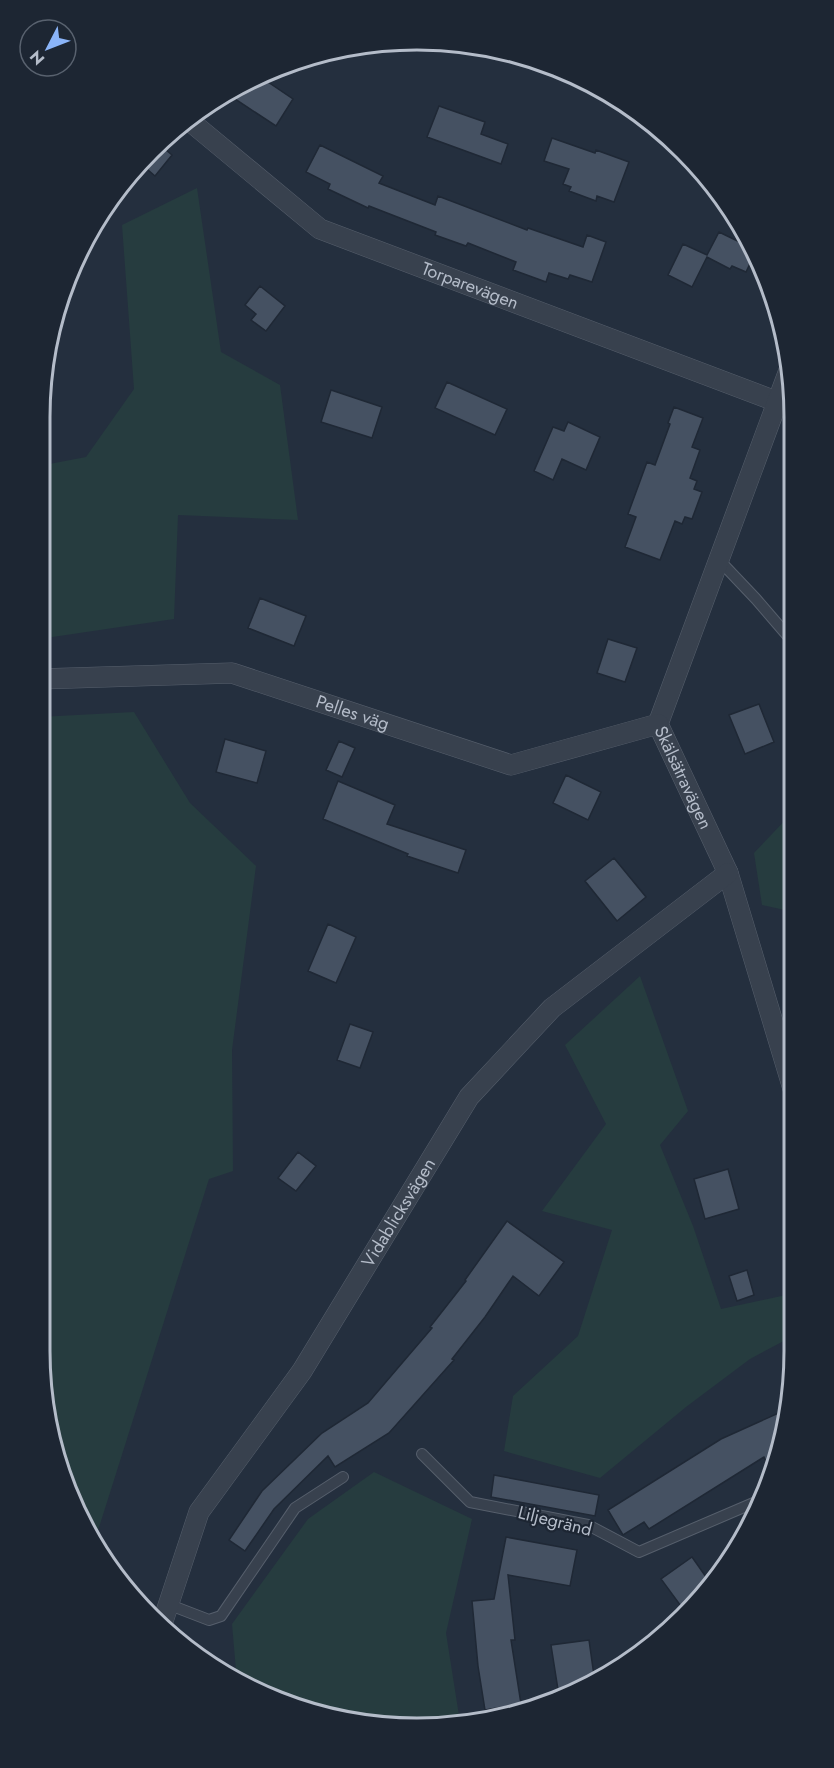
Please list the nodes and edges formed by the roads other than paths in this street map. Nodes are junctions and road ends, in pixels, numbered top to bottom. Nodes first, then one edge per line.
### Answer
1 (194, 124) edge
2 (783, 387) edge
3 (778, 402) junction
4 (719, 560) junction
5 (784, 632) edge
6 (50, 679) edge
7 (658, 724) junction
8 (728, 873) junction
9 (784, 1059) edge
10 (422, 1454) dead end
11 (344, 1477) dead end
12 (752, 1504) edge
13 (170, 1605) junction
14 (165, 1618) edge

1 - 3 street, Torparevägen
2 - 3 street, Skälsätravägen
3 - 4 street, Skälsätravägen
4 - 5 lane
4 - 7 street, Skälsätravägen
6 - 7 street, Pelles väg
7 - 8 street, Skälsätravägen
8 - 9 street, Skälsätravägen
8 - 13 street, Vidablicksvägen
10 - 12 lane, Liljegränd
11 - 13 lane
13 - 14 street, Vidablicksvägen

